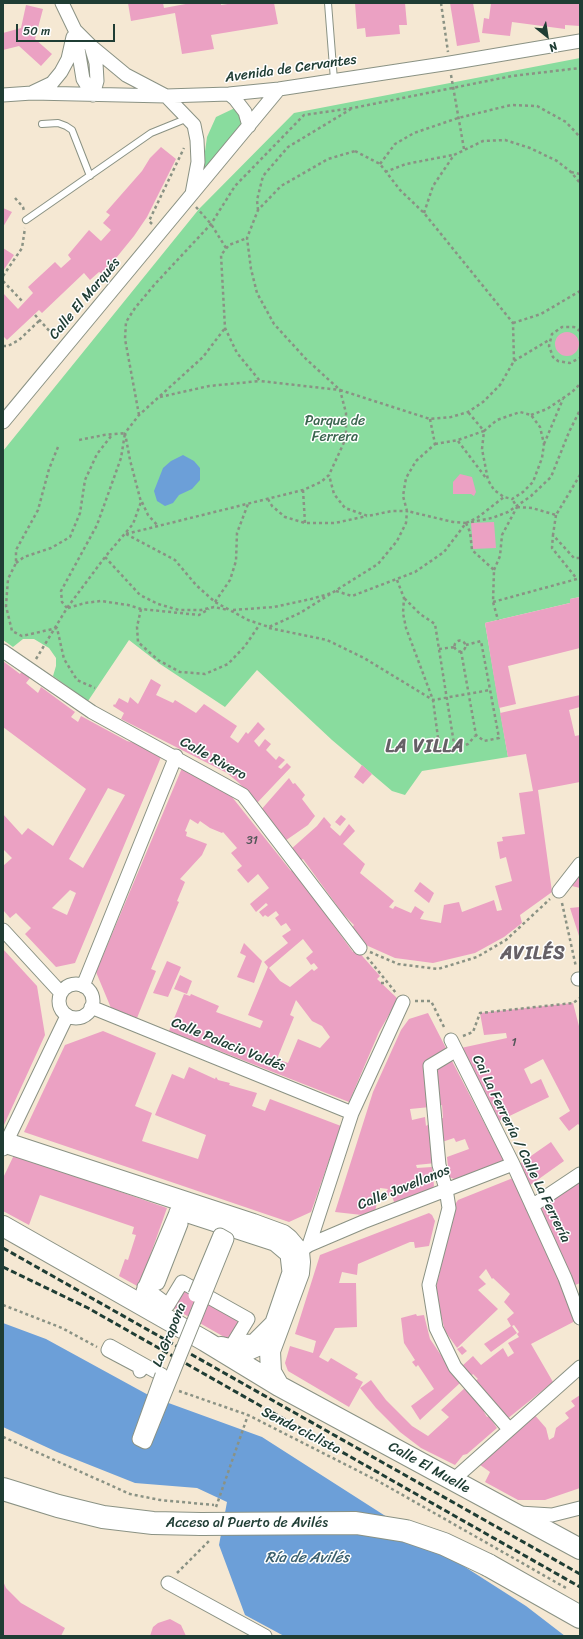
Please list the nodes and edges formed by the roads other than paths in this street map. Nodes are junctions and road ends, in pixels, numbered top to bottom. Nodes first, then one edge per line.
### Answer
1 (62, 3) edge
2 (328, 3) edge
3 (75, 30) junction
4 (580, 41) edge
5 (91, 46) junction
6 (334, 80) junction
7 (279, 88) junction
8 (32, 93) junction
9 (228, 94) junction
10 (3, 95) edge
11 (93, 95) junction
12 (166, 96) junction
13 (191, 122) junction
14 (42, 124) dead end
15 (249, 126) junction
16 (90, 176) junction
17 (189, 198) junction
18 (26, 220) road end
19 (3, 422) edge
20 (3, 651) edge
21 (176, 756) junction
22 (580, 864) edge
23 (559, 891) road end
24 (3, 930) edge
25 (360, 948) road end
26 (83, 986) junction
27 (61, 993) junction
28 (403, 1002) road end
29 (91, 1007) junction
30 (67, 1016) junction
31 (352, 1113) junction
32 (4, 1145) edge
33 (513, 1164) junction
34 (580, 1174) edge
35 (446, 1189) junction
36 (532, 1206) junction
37 (178, 1207) junction
38 (3, 1226) edge
39 (304, 1248) junction
40 (141, 1295) junction
41 (197, 1296) dead end
42 (580, 1318) edge
43 (275, 1335) junction
44 (205, 1341) junction
45 (580, 1367) edge
46 (140, 1371) dead end
47 (279, 1386) junction
48 (509, 1429) junction
49 (453, 1480) junction
50 (3, 1489) edge
51 (580, 1508) edge
52 (509, 1512) junction
53 (580, 1549) edge
54 (168, 1583) road end
55 (580, 1617) edge
56 (265, 1636) edge

1 - 3 street
2 - 6 lane
3 - 5 street
3 - 8 street
3 - 11 street
4 - 6 street, Avenida de Cervantes
5 - 11 street
5 - 12 street
6 - 7 street, Avenida de Cervantes
7 - 9 street, Avenida de Cervantes
7 - 15 street, Calle El Marqués
8 - 10 street, Avenida de Cervantes
8 - 11 street, Avenida de Cervantes
9 - 12 street, Avenida de Cervantes
9 - 15 street
11 - 12 street, Avenida de Cervantes
12 - 13 street
13 - 16 lane
13 - 17 street, Calle El Marqués
14 - 16 lane
15 - 17 street, Calle El Marqués
16 - 18 lane
17 - 19 street, Calle El Marqués
20 - 21 street, Calle Rivero
21 - 25 street, Calle Rivero
21 - 26 street
22 - 23 street
24 - 27 street
26 - 27 street
26 - 29 street
27 - 30 street
28 - 31 street
29 - 30 street
29 - 31 street, Calle Palacio Valdés
30 - 32 street
31 - 39 street
32 - 37 main road
33 - 35 street, Calle Jovellanos
33 - 35 street, Cai La Ferrería / Calle La Ferrería
33 - 36 street, Cai La Ferrería / Calle La Ferrería
34 - 36 street
35 - 39 street, Calle Jovellanos
35 - 48 street
36 - 42 street, Cai La Ferrería / Calle La Ferrería
37 - 39 main road
37 - 40 street
37 - 40 street
38 - 40 main road
39 - 43 main road
40 - 44 main road
41 - 46 street, La Grapona, bridge
43 - 44 main road
43 - 47 main road
44 - 47 main road, Calle El Muelle
45 - 48 street
47 - 49 main road, Calle El Muelle
48 - 49 street
49 - 52 main road, Calle El Muelle
50 - 55 highway, Acceso al Puerto de Avilés, bridge
51 - 52 street
52 - 53 main road, Calle El Muelle
54 - 56 street

